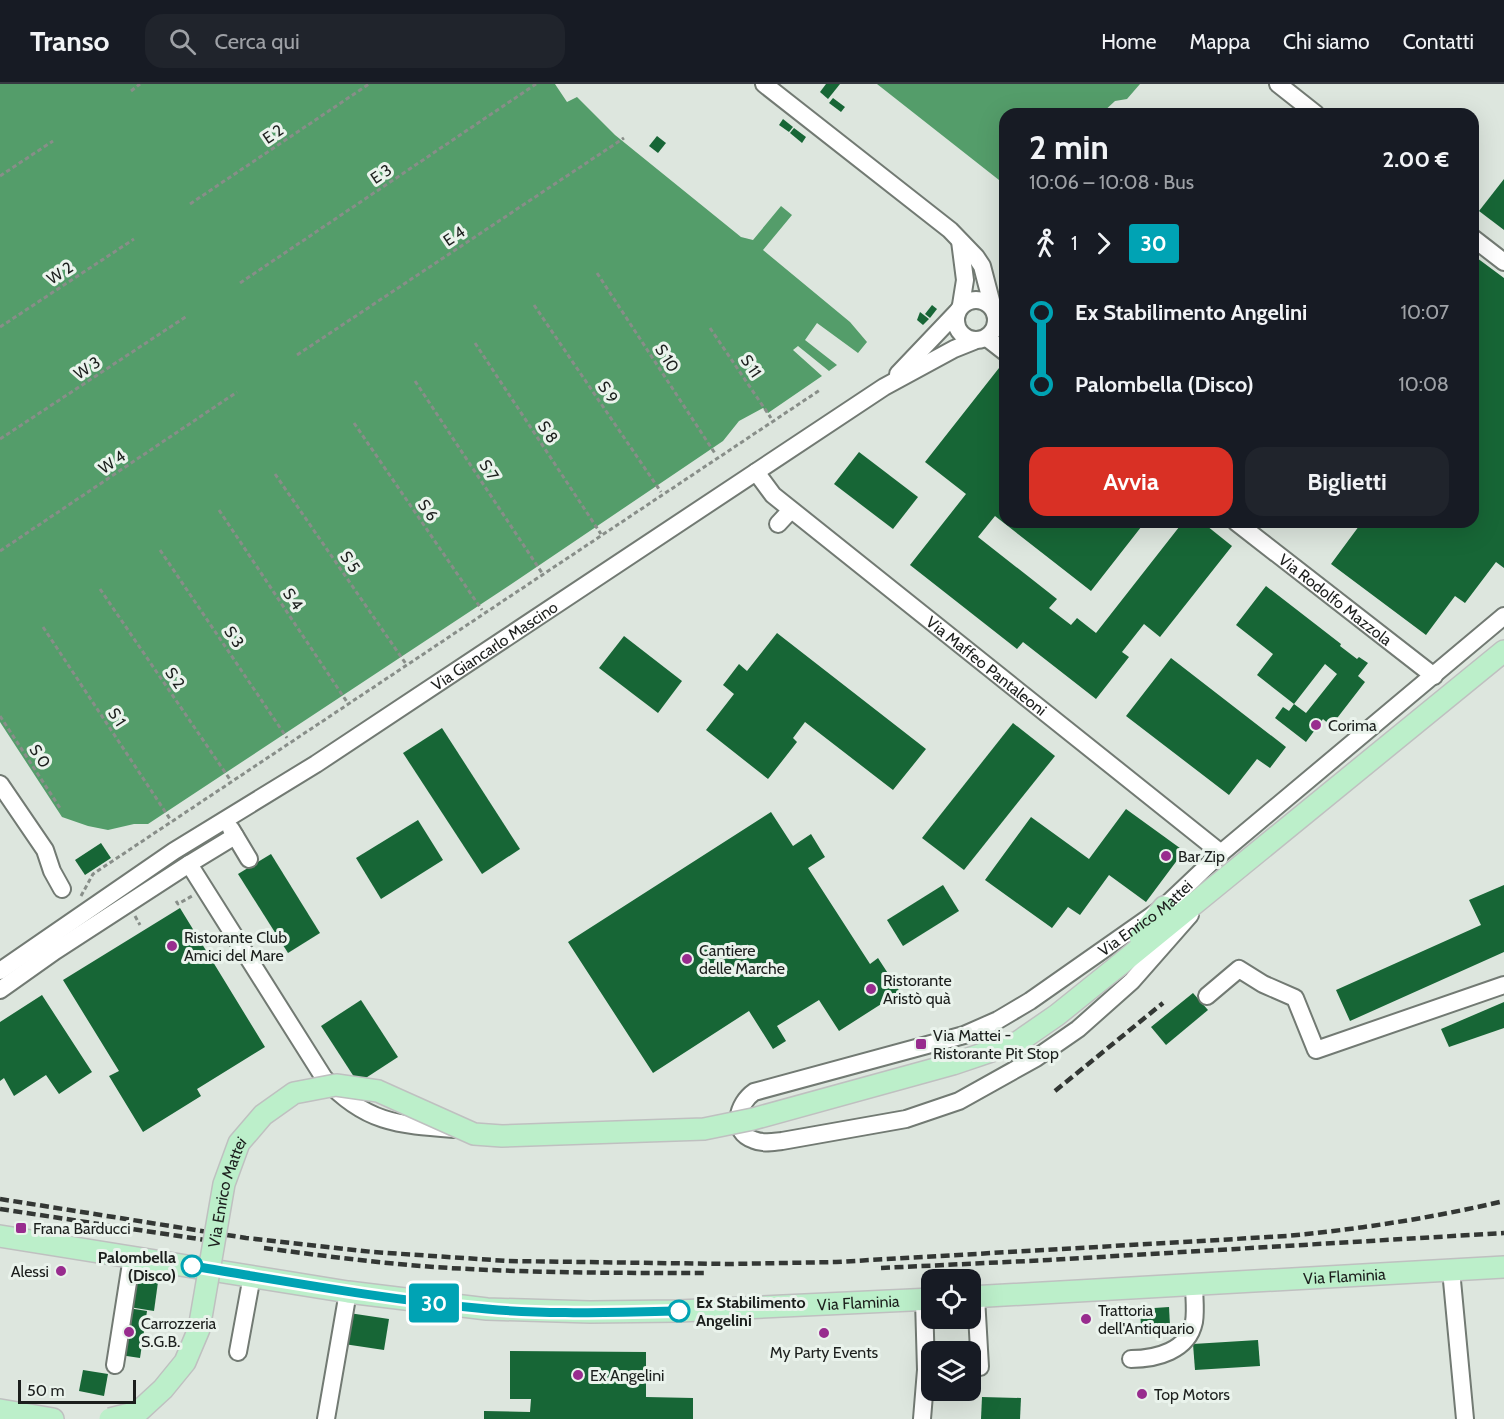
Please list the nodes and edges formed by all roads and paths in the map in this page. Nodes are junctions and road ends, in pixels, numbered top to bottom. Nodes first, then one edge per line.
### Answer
1 (140, 84) edge
2 (369, 84) edge
3 (536, 84) edge
4 (764, 84) edge
5 (1278, 84) edge
6 (131, 91) dead end
7 (1308, 108) edge
8 (624, 138) dead end
9 (53, 141) dead end
10 (0, 176) edge
11 (190, 204) dead end
12 (134, 238) dead end
13 (960, 242) junction
14 (1479, 243) edge
15 (1504, 262) edge
16 (597, 273) dead end
17 (240, 283) dead end
18 (534, 305) dead end
19 (993, 308) junction
20 (959, 309) junction
21 (187, 316) dead end
22 (0, 327) edge
23 (710, 328) dead end
24 (990, 335) edge
25 (475, 343) dead end
26 (297, 355) dead end
27 (416, 381) dead end
28 (884, 387) junction
29 (820, 390) dead end
30 (237, 392) dead end
31 (771, 418) dead end
32 (354, 423) dead end
33 (0, 439) edge
34 (716, 455) dead end
35 (756, 472) junction
36 (275, 474) dead end
37 (661, 492) dead end
38 (219, 510) dead end
39 (791, 510) junction
40 (778, 524) dead end
41 (1244, 528) edge
42 (601, 534) dead end
43 (160, 550) dead end
44 (0, 551) edge
45 (542, 573) dead end
46 (100, 589) dead end
47 (482, 610) dead end
48 (1504, 616) edge
49 (43, 627) dead end
50 (1504, 651) edge
51 (406, 664) dead end
52 (1434, 676) junction
53 (346, 702) dead end
54 (0, 716) edge
55 (287, 738) dead end
56 (231, 781) dead end
57 (0, 784) edge
58 (60, 808) dead end
59 (170, 819) dead end
60 (226, 821) junction
61 (235, 836) junction
62 (1221, 853) junction
63 (249, 859) dead end
64 (193, 871) junction
65 (93, 874) dead end
66 (62, 889) dead end
67 (1210, 892) junction
68 (1164, 907) junction
69 (1118, 966) junction
70 (0, 971) edge
71 (1504, 986) edge
72 (0, 990) edge
73 (1208, 996) dead end
74 (738, 1122) junction
75 (0, 1236) edge
76 (132, 1257) junction
77 (1504, 1267) edge
78 (1451, 1270) junction
79 (252, 1276) junction
80 (1194, 1284) junction
81 (348, 1292) junction
82 (981, 1297) edge
83 (921, 1299) edge
84 (927, 1329) edge
85 (238, 1352) dead end
86 (1131, 1359) dead end
87 (115, 1365) dead end
88 (0, 1410) edge
89 (53, 1419) edge
90 (110, 1419) edge
91 (326, 1419) edge
92 (922, 1419) edge
93 (1465, 1419) edge

1 - 6 path
2 - 11 path, E 2
3 - 17 path, E 3
4 - 13 street
5 - 7 street
8 - 26 path, E 4
9 - 10 path
12 - 22 path, W 2
13 - 19 street
13 - 20 street
14 - 15 street
16 - 34 path, S 10
18 - 37 path, S 9
19 - 20 street
19 - 24 street
20 - 24 street
20 - 28 street, Via Giancarlo Mascino
21 - 33 path, W 3
23 - 31 path, S 11
24 - 28 street, Via Giancarlo Mascino
25 - 42 path, S 8
27 - 45 path, S 7
28 - 35 street, Via Giancarlo Mascino
29 - 65 path
30 - 44 path, W 4
32 - 47 path, S 6
35 - 39 street, Via Maffeo Pantaleoni
35 - 60 street, Via Giancarlo Mascino
36 - 51 path, S 5
38 - 53 path, S 4
39 - 40 street
39 - 62 street, Via Maffeo Pantaleoni
41 - 52 street, Via Rodolfo Mazzola
43 - 55 path, S 3
46 - 56 path, S 2
48 - 52 street, Via Enrico Mattei
49 - 59 path, S 1
50 - 67 main road, Via Enrico Mattei
52 - 62 street, Via Enrico Mattei
54 - 58 path, S 0
57 - 66 street
60 - 61 street
60 - 70 street, Via Giancarlo Mascino
61 - 63 street
61 - 64 street
62 - 68 street, Via Enrico Mattei
64 - 72 street
64 - 74 street
67 - 69 main road, Via Enrico Mattei
67 - 74 street, Via Enrico Mattei
68 - 69 main road
68 - 74 street, Via Enrico Mattei
69 - 90 main road, Via Enrico Mattei, bridge
71 - 73 street
75 - 76 main road, Via Flaminia
76 - 79 main road, Via Flaminia
76 - 87 street
77 - 78 main road, Via Flaminia
78 - 80 main road, Via Flaminia
78 - 93 street
79 - 81 main road, Via Flaminia
79 - 85 street
80 - 82 main road, Via Flaminia
80 - 86 street
81 - 83 main road, Via Flaminia
81 - 91 street
84 - 92 street
88 - 89 main road

